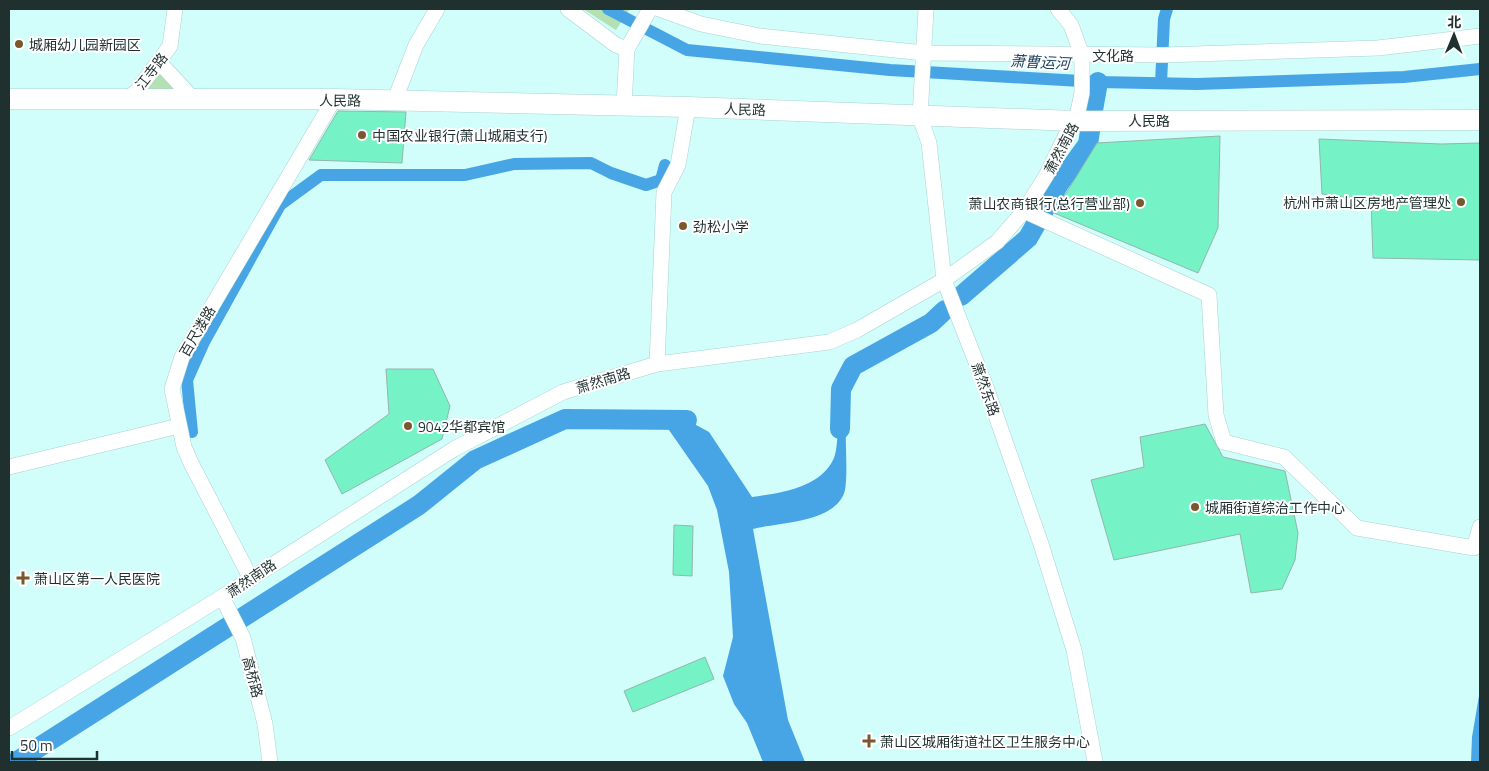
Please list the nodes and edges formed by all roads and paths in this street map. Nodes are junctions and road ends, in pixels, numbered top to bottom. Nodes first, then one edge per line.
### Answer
1 (175, 9) edge
2 (437, 9) edge
3 (568, 9) edge
4 (650, 9) edge
5 (659, 9) edge
6 (926, 9) edge
7 (1058, 9) edge
8 (1480, 36) edge
9 (627, 49) junction
10 (924, 56) junction
11 (1082, 59) junction
12 (160, 63) junction
13 (9, 99) edge
14 (334, 99) junction
15 (125, 100) junction
16 (195, 101) junction
17 (394, 102) junction
18 (624, 106) junction
19 (688, 107) junction
20 (920, 117) junction
21 (1076, 120) junction
22 (1480, 120) edge
23 (1024, 211) junction
24 (944, 280) junction
25 (658, 364) junction
26 (180, 426) junction
27 (9, 468) edge
28 (1480, 527) edge
29 (250, 577) junction
30 (222, 597) junction
31 (9, 728) edge
32 (270, 762) edge
33 (1095, 762) edge

1 - 12 street, 江寺路
2 - 17 street
3 - 9 street
4 - 9 street
5 - 10 street, 文化路
6 - 10 street, 萧然东路
7 - 11 street, 萧然南路
8 - 11 street, 文化路
9 - 18 street
10 - 11 street, 文化路
10 - 20 street, 萧然东路
11 - 21 street, 萧然南路
12 - 15 street, 江寺路
12 - 16 street
13 - 15 main road, 人民路
14 - 16 main road, 人民路
14 - 17 main road, 人民路
14 - 26 street, 百尺溇路
15 - 16 main road, 人民路
17 - 18 main road, 人民路
18 - 19 main road, 人民路
19 - 20 main road, 人民路
19 - 25 street
20 - 21 main road, 人民路
20 - 24 street, 萧然东路
21 - 22 main road, 人民路
21 - 23 street, 萧然南路
23 - 24 street, 萧然南路
23 - 28 street
24 - 25 street, 萧然南路
24 - 33 street, 萧然东路
25 - 29 street, 萧然南路
26 - 27 street
26 - 29 street, 百尺溇路
29 - 30 street, 萧然南路
30 - 31 street, 萧然南路
30 - 32 street, 高桥路

